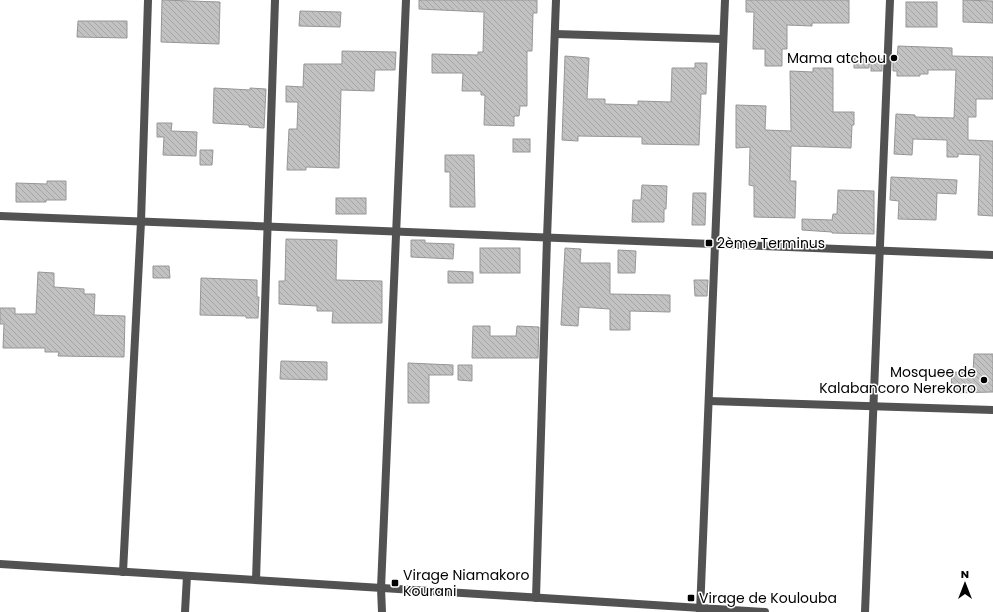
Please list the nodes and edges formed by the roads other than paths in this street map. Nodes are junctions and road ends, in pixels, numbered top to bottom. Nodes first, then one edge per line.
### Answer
1 (148, 0) edge
2 (275, 0) edge
3 (406, 0) edge
4 (556, 0) edge
5 (725, 0) edge
6 (890, 0) edge
7 (555, 34) junction
8 (723, 39) junction
9 (0, 216) edge
10 (141, 222) junction
11 (268, 227) junction
12 (396, 232) junction
13 (547, 238) junction
14 (715, 244) junction
15 (880, 251) junction
16 (993, 255) edge
17 (709, 401) junction
18 (873, 407) junction
19 (993, 410) edge
20 (0, 564) edge
21 (123, 572) junction
22 (187, 576) junction
23 (256, 580) junction
24 (381, 588) junction
25 (536, 598) junction
26 (700, 610) edge
27 (185, 612) edge
28 (382, 612) edge
29 (765, 612) edge
30 (865, 612) edge

1 - 10 street
2 - 11 street
3 - 12 street
4 - 7 street
5 - 8 street
6 - 15 street
7 - 8 street
7 - 13 street
8 - 14 street
9 - 10 street
10 - 11 street
10 - 21 street
11 - 12 street
11 - 23 street
12 - 13 street
12 - 24 street
13 - 14 street
13 - 25 street
14 - 15 street
14 - 17 street
15 - 16 street
15 - 18 street
17 - 18 street
17 - 26 street
18 - 19 street
18 - 30 street
20 - 21 street
21 - 22 street
22 - 23 street
22 - 27 street
23 - 24 street
24 - 25 street
24 - 28 street
25 - 26 street
26 - 29 street

